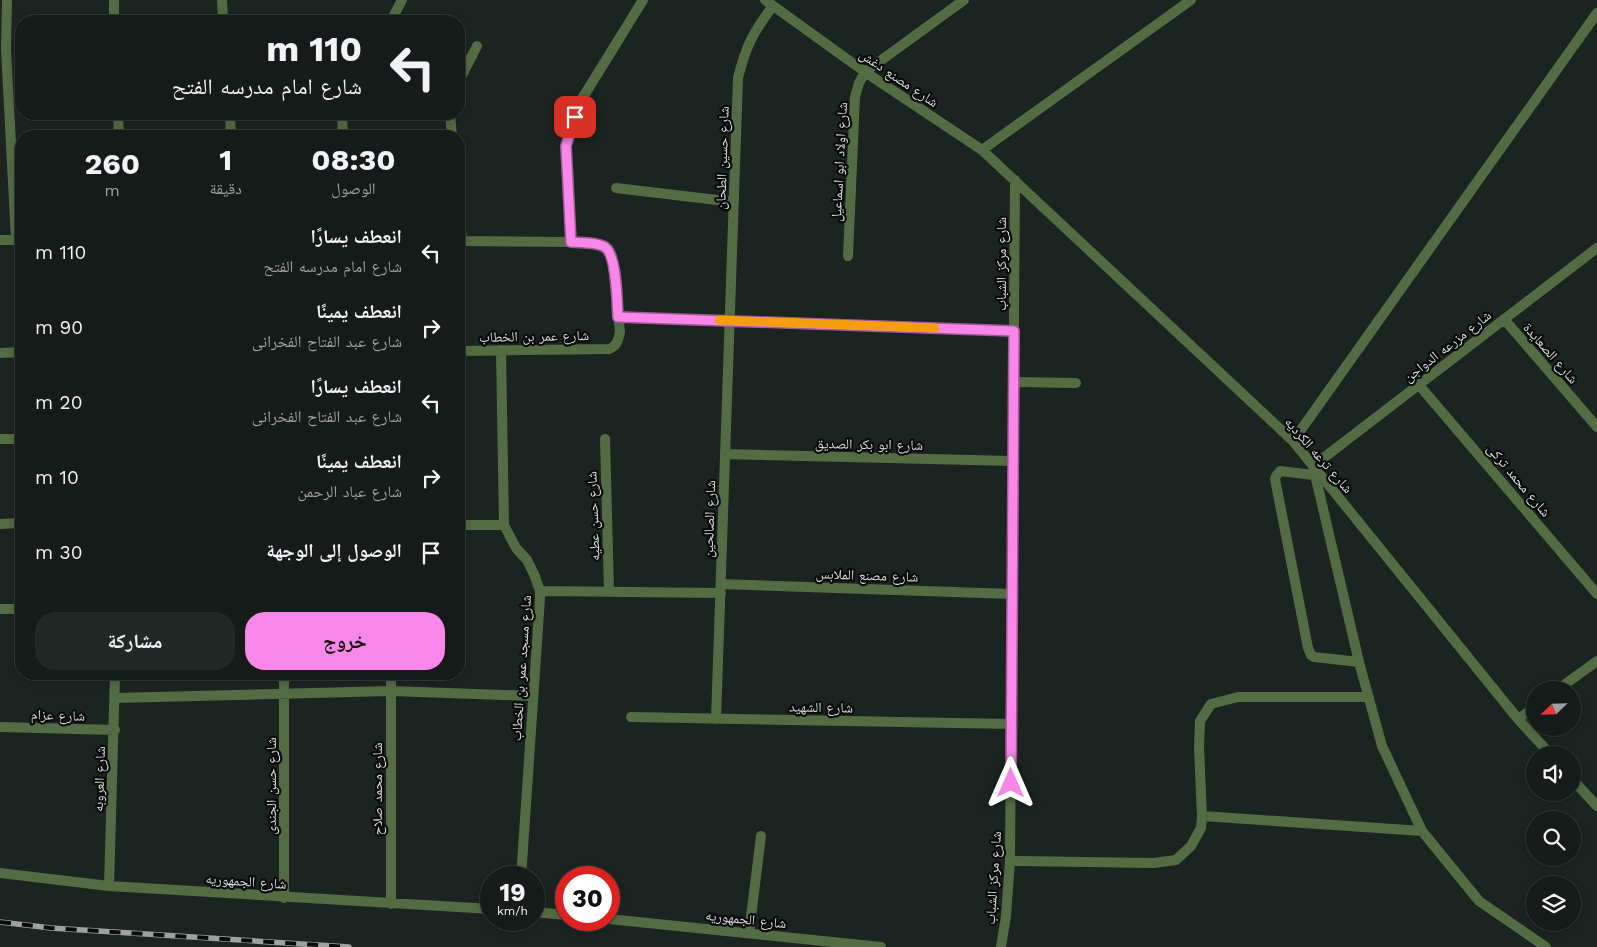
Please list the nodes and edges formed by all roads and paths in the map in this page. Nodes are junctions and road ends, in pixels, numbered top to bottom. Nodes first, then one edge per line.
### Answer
1 (7, 0) edge
2 (114, 0) edge
3 (222, 0) edge
4 (402, 0) edge
5 (643, 0) edge
6 (964, 0) edge
7 (1191, 0) edge
8 (769, 3) edge
9 (1597, 13) edge
10 (114, 15) edge
11 (223, 15) edge
12 (394, 15) edge
13 (477, 46) dead end
14 (3, 49) edge
15 (465, 69) edge
16 (865, 72) junction
17 (982, 150) junction
18 (1015, 180) junction
19 (616, 188) dead end
20 (15, 192) edge
21 (734, 202) junction
22 (0, 240) edge
23 (15, 240) edge
24 (465, 241) edge
25 (571, 242) junction
26 (1597, 248) edge
27 (848, 256) dead end
28 (618, 317) junction
29 (1504, 319) junction
30 (730, 321) junction
31 (1014, 331) junction
32 (501, 350) junction
33 (465, 351) edge
34 (15, 352) edge
35 (0, 353) edge
36 (1014, 382) junction
37 (1076, 383) dead end
38 (1419, 385) junction
39 (1597, 427) edge
40 (0, 439) edge
41 (15, 439) edge
42 (605, 439) dead end
43 (1293, 441) junction
44 (725, 454) junction
45 (1013, 461) junction
46 (1314, 471) junction
47 (15, 523) edge
48 (0, 524) edge
49 (465, 525) edge
50 (504, 526) junction
51 (721, 588) junction
52 (540, 590) junction
53 (609, 592) junction
54 (1012, 594) junction
55 (1597, 594) edge
56 (0, 609) edge
57 (15, 609) edge
58 (1597, 660) edge
59 (1359, 662) junction
60 (115, 680) edge
61 (284, 680) edge
62 (391, 680) edge
63 (1569, 681) edge
64 (391, 691) junction
65 (284, 694) junction
66 (533, 696) junction
67 (1369, 697) junction
68 (115, 698) junction
69 (1526, 713) edge
70 (631, 717) dead end
71 (716, 719) junction
72 (1518, 719) junction
73 (1012, 724) junction
74 (0, 727) edge
75 (114, 730) junction
76 (1543, 746) edge
77 (1581, 789) edge
78 (1597, 806) edge
79 (1202, 816) junction
80 (1422, 831) junction
81 (761, 836) dead end
82 (1010, 861) junction
83 (522, 866) edge
84 (0, 873) edge
85 (109, 886) junction
86 (284, 898) junction
87 (390, 904) junction
88 (480, 909) edge
89 (620, 921) edge
90 (749, 933) junction
91 (881, 947) edge
92 (1001, 947) edge
93 (1546, 947) edge

1 - 14 street
2 - 10 street
3 - 11 street
4 - 12 street
5 - 25 street
6 - 16 street
7 - 17 street
8 - 16 street, شارع مصنع دغش
8 - 21 street, شارع حسين الطحان
9 - 43 street
13 - 15 street
14 - 20 street
16 - 17 street, شارع مصنع دغش
16 - 27 street, شارع اولاد ابو اسماعيل
17 - 18 street, شارع مصنع دغش
18 - 31 street, شارع مركز الشباب
18 - 43 street, شارع ترعه الكرديه
19 - 21 street
21 - 30 street, شارع حسين الطحان
22 - 23 street
24 - 25 street
25 - 28 street
26 - 29 street, شارع مزرعه الدواجن
28 - 30 street
28 - 32 street, شارع عمر بن الخطاب
29 - 38 street, شارع مزرعه الدواجن
29 - 39 street, شارع الصعايدة
30 - 31 street
30 - 44 street, شارع الصالحين
31 - 36 street, شارع مركز الشباب
32 - 33 street, شارع عمر بن الخطاب
32 - 50 street, شارع مسجد عمر بن الخطاب
34 - 35 street
36 - 37 street
36 - 45 street, شارع مركز الشباب
38 - 46 street, شارع مزرعه الدواجن
38 - 55 street, شارع محمد تركى
40 - 41 street
42 - 53 street, شارع حسن عطيه
43 - 46 street, شارع ترعه الكرديه
44 - 45 street, شارع ابو بكر الصديق
44 - 51 street, شارع الصالحين
45 - 54 street, شارع مركز الشباب
46 - 59 street
46 - 59 street
46 - 72 street, شارع ترعه الكرديه
47 - 48 street
49 - 50 street
50 - 52 street, شارع مسجد عمر بن الخطاب
51 - 53 street, شارع مصنع الملابس
51 - 54 street, شارع مصنع الملابس
51 - 71 street, شارع الصالحين
52 - 53 street, شارع مصنع الملابس
52 - 66 street, شارع مسجد عمر بن الخطاب
54 - 73 street, شارع مركز الشباب
56 - 57 street
58 - 63 street
59 - 67 street
60 - 68 street, شارع العروبه
61 - 65 street, شارع حسن الجندى
62 - 64 street, شارع محمد صلاح
64 - 65 street
64 - 66 street
64 - 87 street, شارع محمد صلاح
65 - 68 street
65 - 86 street, شارع حسن الجندى
66 - 83 street, شارع مسجد عمر بن الخطاب
67 - 79 street
67 - 80 street
68 - 75 street, شارع العروبه
69 - 72 street
70 - 71 street, شارع الشهيد
71 - 73 street, شارع الشهيد
72 - 76 street, شارع ترعه الكرديه
73 - 82 street, شارع مركز الشباب
74 - 75 street, شارع عزام
75 - 85 street, شارع العروبه
77 - 78 street
79 - 80 street
79 - 82 street
80 - 93 street
81 - 90 street
82 - 92 street, شارع مركز الشباب
84 - 85 street, شارع الجمهوريه
85 - 86 street, شارع الجمهوريه
86 - 87 street, شارع الجمهوريه
87 - 88 street, شارع الجمهوريه
89 - 90 street, شارع الجمهوريه
90 - 91 street, شارع الجمهوريه

